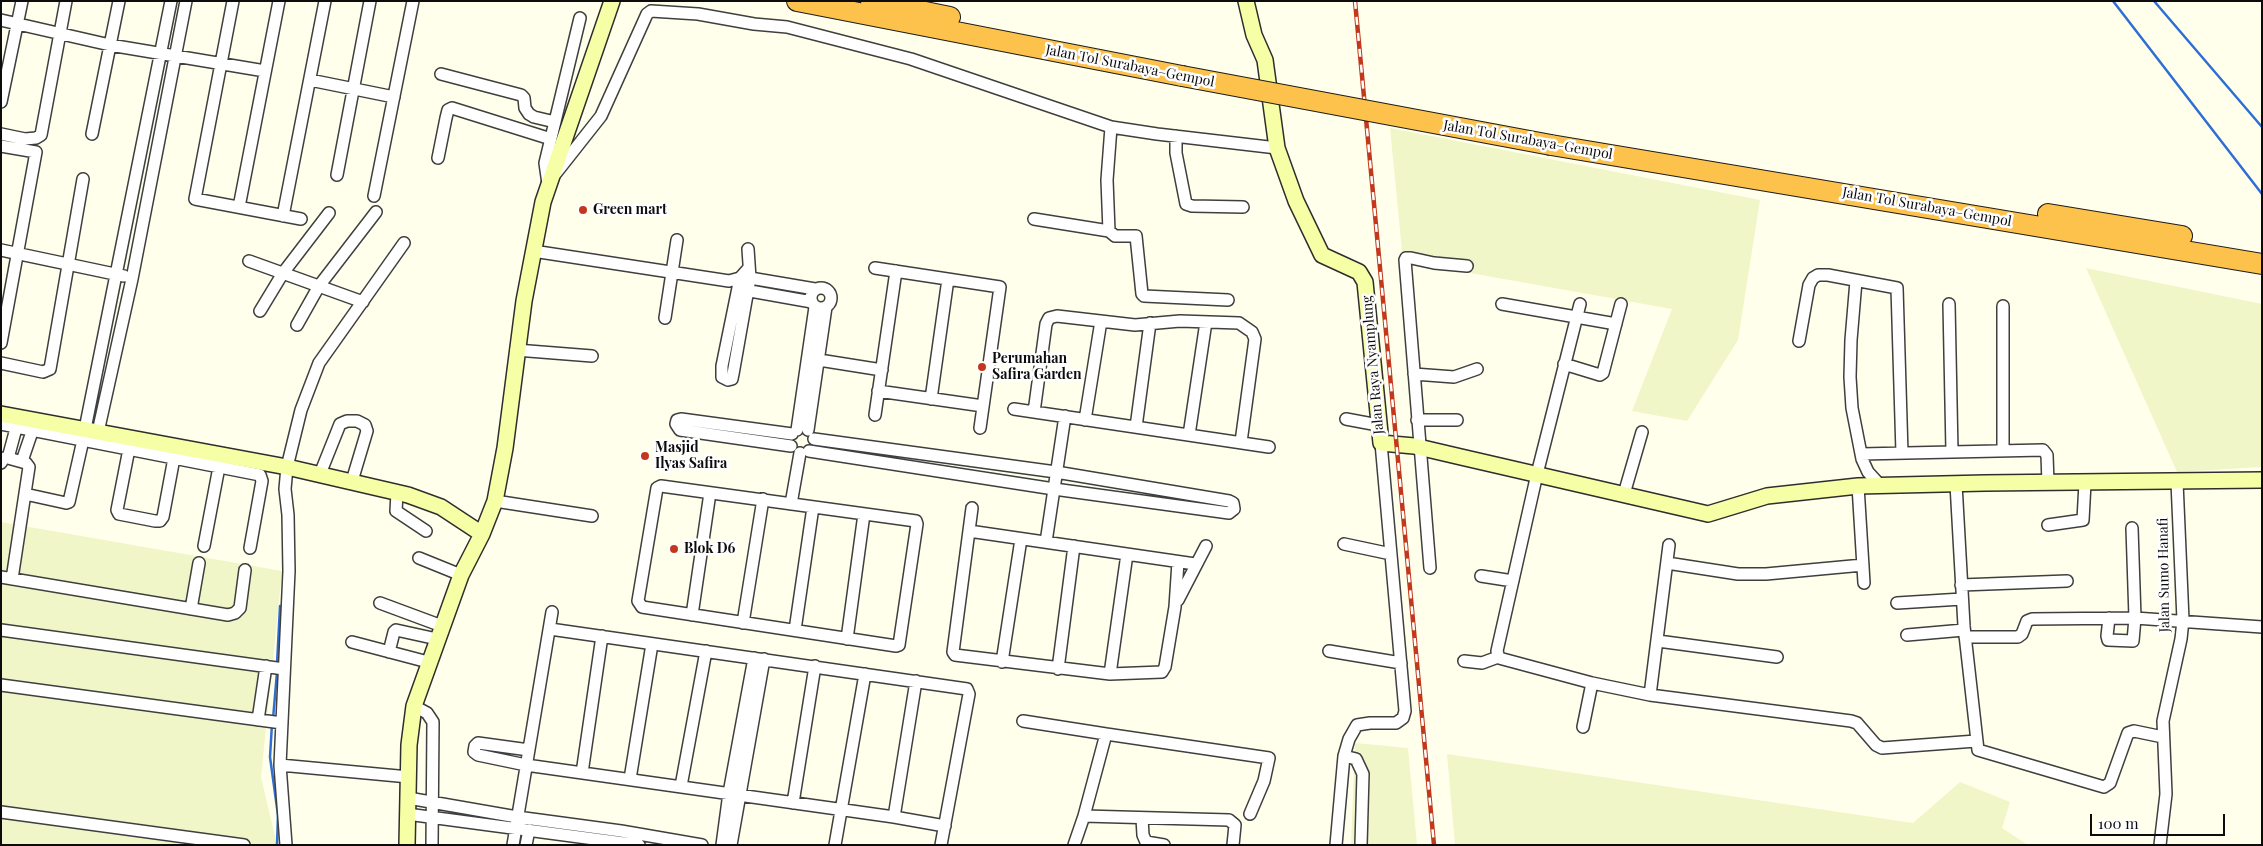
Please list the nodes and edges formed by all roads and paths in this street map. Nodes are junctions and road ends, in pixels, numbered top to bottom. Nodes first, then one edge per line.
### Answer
1 (22, 1) edge
2 (66, 1) edge
3 (119, 1) edge
4 (171, 1) edge
5 (186, 1) edge
6 (233, 1) edge
7 (278, 1) edge
8 (325, 1) edge
9 (370, 1) edge
10 (413, 1) edge
11 (612, 1) edge
12 (797, 1) edge
13 (871, 1) edge
14 (1246, 1) edge
15 (580, 18) dead end
16 (1, 20) edge
17 (17, 24) junction
18 (60, 33) junction
19 (110, 45) junction
20 (160, 53) junction
21 (175, 55) junction
22 (221, 63) junction
23 (1183, 69) junction
24 (265, 71) junction
25 (441, 74) dead end
26 (310, 80) junction
27 (353, 88) junction
28 (394, 97) junction
29 (1, 102) edge
30 (555, 122) junction
31 (1111, 127) junction
32 (1, 134) edge
33 (92, 134) dead end
34 (1174, 136) junction
35 (551, 139) junction
36 (1552, 139) junction
37 (1, 146) edge
38 (1277, 148) junction
39 (438, 158) dead end
40 (337, 174) dead end
41 (83, 179) dead end
42 (548, 184) junction
43 (374, 196) dead end
44 (239, 207) junction
45 (1243, 207) dead end
46 (376, 212) dead end
47 (329, 213) dead end
48 (283, 216) junction
49 (301, 219) dead end
50 (1034, 219) dead end
51 (1109, 231) junction
52 (677, 240) dead end
53 (404, 243) dead end
54 (748, 249) dead end
55 (1, 250) edge
56 (2262, 250) edge
57 (533, 251) junction
58 (19, 254) junction
59 (249, 261) dead end
60 (68, 264) junction
61 (2262, 264) edge
62 (1467, 266) dead end
63 (876, 268) dead end
64 (671, 272) junction
65 (896, 272) junction
66 (282, 273) junction
67 (117, 274) junction
68 (132, 279) junction
69 (948, 279) junction
70 (742, 281) junction
71 (1856, 281) junction
72 (319, 286) junction
73 (815, 289) junction
74 (1228, 300) dead end
75 (363, 302) junction
76 (1502, 304) dead end
77 (1580, 304) dead end
78 (1621, 304) dead end
79 (1949, 304) dead end
80 (817, 305) junction
81 (2003, 306) dead end
82 (260, 311) dead end
83 (665, 318) dead end
84 (1577, 318) junction
85 (1101, 321) junction
86 (1206, 322) junction
87 (1150, 323) junction
88 (1616, 324) junction
89 (297, 325) dead end
90 (1799, 341) dead end
91 (1, 343) edge
92 (516, 350) junction
93 (592, 356) dead end
94 (820, 360) junction
95 (1, 363) edge
96 (1564, 364) junction
97 (1477, 369) dead end
98 (882, 370) junction
99 (1414, 374) junction
100 (878, 391) junction
101 (931, 398) junction
102 (983, 406) junction
103 (1014, 410) dead end
104 (1034, 412) junction
105 (1, 414) edge
106 (875, 415) dead end
107 (1065, 416) junction
108 (1346, 419) dead end
109 (1086, 420) junction
110 (1417, 420) junction
111 (1457, 420) dead end
112 (18, 422) junction
113 (1, 424) edge
114 (34, 425) junction
115 (1378, 425) junction
116 (1136, 427) junction
117 (980, 428) dead end
118 (1642, 432) dead end
119 (89, 434) junction
120 (1188, 435) junction
121 (802, 440) junction
122 (1241, 442) junction
123 (1381, 443) junction
124 (1269, 447) dead end
125 (1420, 448) junction
126 (129, 449) junction
127 (2004, 451) junction
128 (1952, 452) junction
129 (1902, 453) junction
130 (1861, 454) junction
131 (174, 458) junction
132 (4, 460) edge
133 (22, 462) junction
134 (287, 467) junction
135 (218, 468) junction
136 (1056, 472) junction
137 (320, 474) junction
138 (1537, 474) junction
139 (2262, 480) edge
140 (352, 481) junction
141 (2177, 482) junction
142 (2048, 483) junction
143 (2085, 483) junction
144 (1956, 484) junction
145 (1880, 485) junction
146 (1858, 486) junction
147 (1054, 489) junction
148 (397, 493) junction
149 (710, 493) junction
150 (25, 494) junction
151 (1624, 494) junction
152 (763, 499) junction
153 (495, 501) junction
154 (792, 504) junction
155 (814, 507) junction
156 (972, 508) dead end
157 (864, 514) junction
158 (592, 516) dead end
159 (2048, 525) dead end
160 (2132, 528) dead end
161 (426, 531) dead end
162 (969, 531) junction
163 (482, 534) junction
164 (1021, 539) junction
165 (1046, 542) junction
166 (1344, 544) dead end
167 (1670, 545) dead end
168 (204, 546) dead end
169 (1074, 546) junction
170 (1206, 546) dead end
171 (250, 548) dead end
172 (1127, 554) junction
173 (1391, 554) junction
174 (419, 558) dead end
175 (1178, 562) junction
176 (199, 563) dead end
177 (1667, 563) junction
178 (1195, 564) junction
179 (1863, 566) junction
180 (1430, 568) dead end
181 (245, 570) dead end
182 (461, 575) junction
183 (1481, 576) dead end
184 (6, 578) edge
185 (1513, 581) junction
186 (2067, 581) dead end
187 (1864, 583) dead end
188 (1961, 585) junction
189 (1962, 599) junction
190 (1897, 603) dead end
191 (380, 604) dead end
192 (1175, 607) junction
193 (191, 609) junction
194 (552, 612) dead end
195 (692, 615) junction
196 (2109, 618) junction
197 (2135, 618) junction
198 (2183, 620) junction
199 (743, 623) junction
200 (2262, 627) edge
201 (550, 629) junction
202 (1, 630) edge
203 (795, 630) junction
204 (439, 632) junction
205 (1965, 634) junction
206 (1907, 635) dead end
207 (602, 636) junction
208 (847, 639) junction
209 (1658, 640) junction
210 (352, 642) dead end
211 (652, 644) junction
212 (706, 651) junction
213 (1329, 651) dead end
214 (388, 652) junction
215 (1498, 657) junction
216 (1777, 657) dead end
217 (759, 658) junction
218 (1464, 661) dead end
219 (428, 662) junction
220 (1002, 662) junction
221 (1401, 663) junction
222 (815, 666) junction
223 (268, 667) junction
224 (284, 669) junction
225 (1058, 669) junction
226 (865, 674) junction
227 (1110, 674) junction
228 (916, 681) junction
229 (1592, 683) junction
230 (1, 685) edge
231 (1650, 695) junction
232 (414, 706) junction
233 (262, 720) junction
234 (1023, 721) dead end
235 (280, 723) junction
236 (1583, 727) dead end
237 (1106, 734) junction
238 (2162, 737) junction
239 (1976, 741) junction
240 (528, 750) junction
241 (1344, 756) junction
242 (280, 765) junction
243 (526, 766) junction
244 (582, 773) junction
245 (409, 777) junction
246 (630, 779) junction
247 (681, 786) junction
248 (734, 794) junction
249 (408, 798) junction
250 (434, 802) junction
251 (792, 803) junction
252 (841, 809) junction
253 (1, 812) edge
254 (407, 814) junction
255 (1250, 814) dead end
256 (894, 816) junction
257 (1084, 816) junction
258 (433, 818) junction
259 (517, 823) junction
260 (945, 826) junction
261 (1142, 827) junction
262 (528, 830) junction
263 (621, 831) junction
264 (620, 843) junction
265 (244, 845) edge
266 (286, 845) edge
267 (407, 845) edge
268 (432, 845) edge
269 (513, 845) edge
270 (526, 845) edge
271 (639, 845) edge
272 (702, 845) edge
273 (722, 845) edge
274 (731, 845) edge
275 (835, 845) edge
276 (942, 845) edge
277 (1074, 845) edge
278 (1164, 845) edge
279 (1233, 845) edge
280 (1336, 845) edge
281 (1361, 845) edge
282 (2160, 845) edge

1 - 17 street
2 - 18 street
3 - 19 street
4 - 20 street
5 - 21 street
6 - 22 street
7 - 24 street
8 - 26 street
9 - 27 street
10 - 28 street
11 - 42 street
12 - 23 highway, Jalan Tol Surabaya–Gempol
13 - 23 highway, Jalan Tol Surabaya–Gempol
14 - 38 street, Jalan Raya Nyamplung
15 - 30 street
16 - 17 street
17 - 18 street
17 - 29 street
18 - 19 street
18 - 32 street
19 - 20 street
19 - 33 street
20 - 21 street
20 - 67 street
21 - 22 street
21 - 68 street
22 - 24 street
22 - 44 street
23 - 36 highway, Jalan Tol Surabaya–Gempol
24 - 44 street
25 - 30 street
26 - 27 street
26 - 48 street
27 - 28 street
27 - 40 street
28 - 43 street
30 - 35 street
31 - 34 street
31 - 42 street
31 - 51 street
34 - 38 street
34 - 45 street
35 - 39 street
35 - 42 street
36 - 56 highway, Jalan Tol Surabaya–Gempol
36 - 61 highway, Jalan Tol Surabaya–Gempol
37 - 58 street
38 - 115 street, Jalan Raya Nyamplung
41 - 60 street
42 - 57 street
44 - 48 street
46 - 72 street
47 - 66 street
48 - 49 street
50 - 51 street
51 - 74 street
52 - 64 street
53 - 75 street
54 - 70 street
55 - 58 street
57 - 64 street
57 - 92 street
58 - 60 street
58 - 91 street
59 - 66 street
60 - 67 street
60 - 95 street
62 - 99 street
63 - 65 street
64 - 70 street
64 - 83 street
65 - 69 street
65 - 98 street
66 - 72 street
66 - 82 street
67 - 68 street
67 - 119 street
68 - 119 street
69 - 101 street
69 - 102 street
70 - 70 street
70 - 73 street
70 - 80 street
71 - 90 street
71 - 129 street
71 - 130 street
72 - 75 street
72 - 89 street
73 - 80 street
73 - 80 street
75 - 134 street
76 - 84 street
77 - 84 street
78 - 88 street
79 - 128 street
80 - 94 street
80 - 121 street
81 - 127 street
84 - 88 street
84 - 96 street
85 - 87 street
85 - 104 street
85 - 109 street
86 - 87 street
86 - 120 street
86 - 122 street
87 - 116 street
88 - 96 street
92 - 93 street
92 - 153 street
94 - 98 street
94 - 121 street
96 - 138 street
97 - 99 street
98 - 100 street
99 - 110 street
100 - 101 street
100 - 106 street
101 - 102 street
102 - 117 street
103 - 104 street
104 - 107 street
105 - 112 street
107 - 109 street
107 - 136 street
108 - 115 street
109 - 116 street
110 - 111 street
110 - 125 street
112 - 113 street
112 - 114 street
112 - 132 street
114 - 119 street
114 - 133 street
115 - 123 street, Jalan Raya Nyamplung
116 - 120 street
118 - 151 street
119 - 126 street
119 - 134 street
119 - 150 street
120 - 122 street
121 - 121 street
121 - 136 street
121 - 147 street
121 - 154 street
122 - 124 street
123 - 125 street
123 - 173 street, Jalan Raya Nyamplung
125 - 138 street
125 - 180 street
126 - 131 street
126 - 131 street
127 - 128 street
127 - 142 street
128 - 129 street
129 - 130 street
130 - 145 street
131 - 135 street
132 - 133 street
133 - 150 street
134 - 137 street
134 - 224 street
135 - 168 street
135 - 171 street
136 - 147 street
136 - 147 street
137 - 140 street
137 - 140 street
138 - 151 street
138 - 185 street
139 - 141 street
140 - 148 street
141 - 143 street
141 - 198 street, Jalan Sumo Hanafi
142 - 143 street
142 - 144 street
143 - 159 street
144 - 145 street
144 - 188 street
145 - 146 street
146 - 151 street
146 - 179 street
147 - 165 street
148 - 161 street
148 - 163 street
149 - 152 street
149 - 195 street
149 - 195 street
150 - 184 street
152 - 154 street
152 - 199 street
153 - 158 street
153 - 163 street
154 - 155 street
155 - 157 street
155 - 203 street
156 - 162 street
157 - 208 street
157 - 208 street
160 - 197 street
162 - 164 street
162 - 220 street
163 - 182 street
164 - 165 street
164 - 220 street
165 - 169 street
166 - 173 street
167 - 177 street
169 - 172 street
169 - 225 street
170 - 178 street
172 - 175 street
172 - 227 street
173 - 221 street, Jalan Raya Nyamplung
174 - 182 street
175 - 178 street
175 - 192 street
176 - 193 street
177 - 179 street
177 - 209 street
178 - 192 street
179 - 187 street
181 - 193 street
182 - 204 street
183 - 185 street
184 - 193 street
185 - 215 street
186 - 188 street
188 - 189 street
189 - 190 street
189 - 205 street
191 - 204 street
192 - 227 street
194 - 201 street
195 - 199 street
196 - 197 street
196 - 197 street
196 - 205 street
197 - 198 street
198 - 200 street
198 - 238 street, Jalan Sumo Hanafi
199 - 203 street
201 - 207 street
201 - 240 street
202 - 223 street
203 - 208 street
204 - 214 street
204 - 219 street
205 - 206 street
205 - 239 street
207 - 211 street
207 - 244 street
209 - 216 street
209 - 231 street
210 - 214 street
211 - 212 street
211 - 246 street
212 - 217 street
212 - 247 street
213 - 221 street
214 - 219 street
215 - 218 street
215 - 229 street
217 - 222 street
217 - 248 street
219 - 232 street
220 - 225 street
221 - 241 street, Jalan Raya Nyamplung
222 - 226 street
222 - 251 street
223 - 224 street
223 - 233 street
224 - 235 street
225 - 227 street
226 - 228 street
226 - 252 street
228 - 256 street
228 - 260 street
229 - 231 street
229 - 236 street
230 - 233 street
231 - 239 street
232 - 245 street
232 - 250 street
233 - 235 street
234 - 237 street
235 - 242 street
237 - 255 street
237 - 257 street
238 - 239 street
238 - 282 street, Jalan Sumo Hanafi
240 - 243 street
240 - 243 street
241 - 280 street
241 - 281 street
242 - 245 street
242 - 266 street
243 - 244 street
243 - 259 street
244 - 246 street
245 - 249 street
246 - 247 street
247 - 248 street
248 - 251 street
248 - 273 street
248 - 274 street
249 - 250 street
249 - 254 street
250 - 258 street
250 - 259 street
251 - 252 street
252 - 256 street
252 - 275 street
253 - 265 street
254 - 258 street
254 - 267 street
256 - 260 street
257 - 261 street
257 - 277 street
258 - 259 street
258 - 268 street
259 - 262 street
259 - 263 street
259 - 269 street
260 - 276 street
261 - 278 street
261 - 279 street
262 - 264 street
262 - 270 street
263 - 264 street
263 - 272 street
264 - 271 street
273 - 274 street

